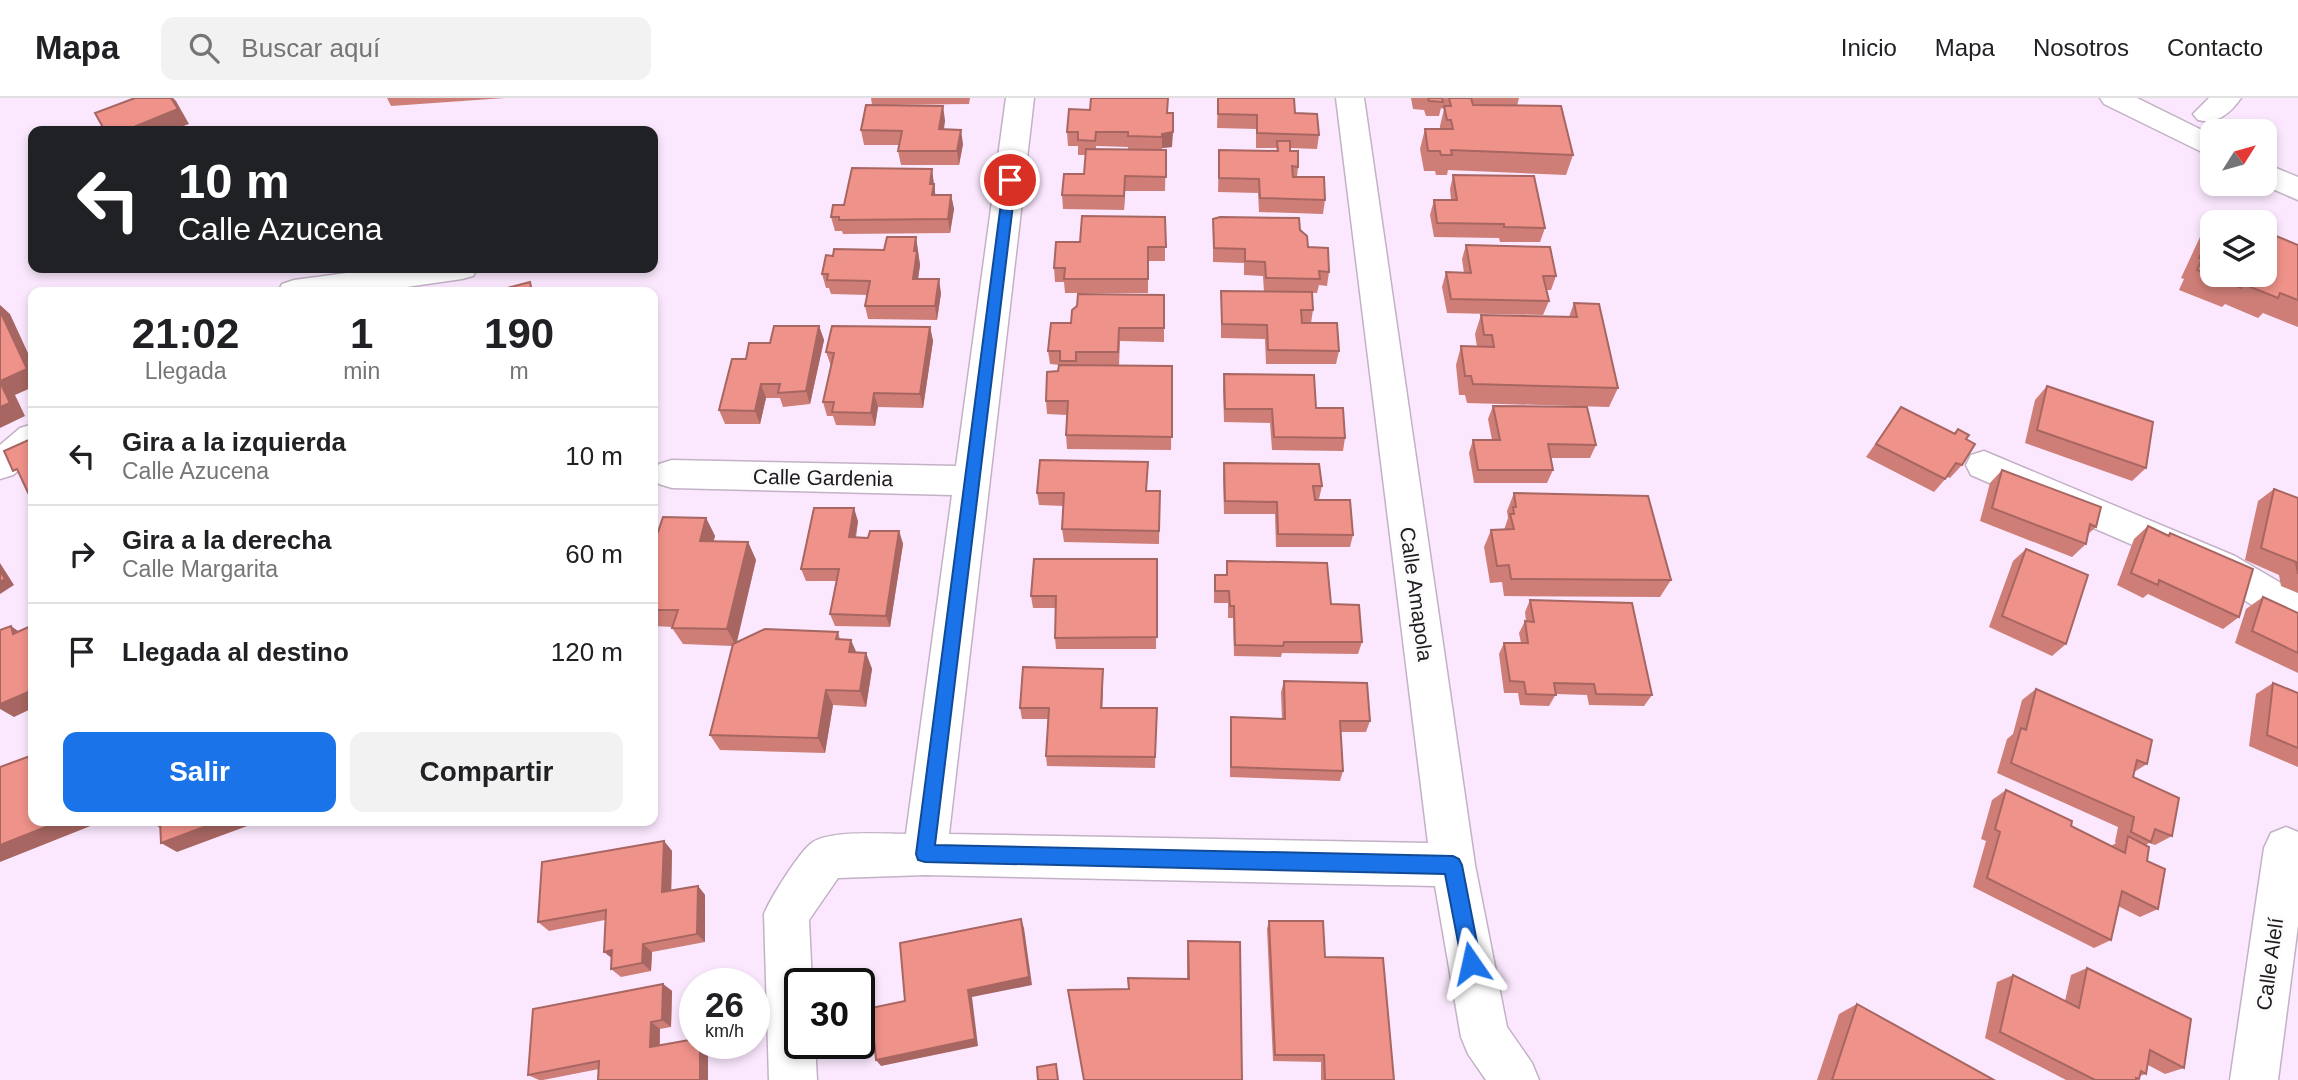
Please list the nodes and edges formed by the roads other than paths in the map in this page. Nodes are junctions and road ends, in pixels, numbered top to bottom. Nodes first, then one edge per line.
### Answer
1 (1020, 98) edge
2 (1350, 98) edge
3 (2114, 98) edge
4 (2200, 141) edge
5 (2277, 180) edge
6 (2298, 190) edge
7 (427, 273) edge
8 (329, 287) edge
9 (28, 442) edge
10 (1984, 465) dead end
11 (0, 466) edge
12 (672, 474) dead end
13 (973, 481) junction
14 (2298, 613) edge
15 (2286, 848) dead end
16 (925, 854) junction
17 (1453, 865) junction
18 (793, 1080) edge
19 (1515, 1080) edge
20 (2253, 1080) edge

1 - 13 street
2 - 17 street, Calle Amapola
3 - 4 street
5 - 6 street
7 - 8 street
9 - 11 street
10 - 14 street
12 - 13 street, Calle Gardenia
13 - 16 street
15 - 20 street, Calle Alelí
16 - 17 street
16 - 18 street
17 - 19 street, Calle Amapola

